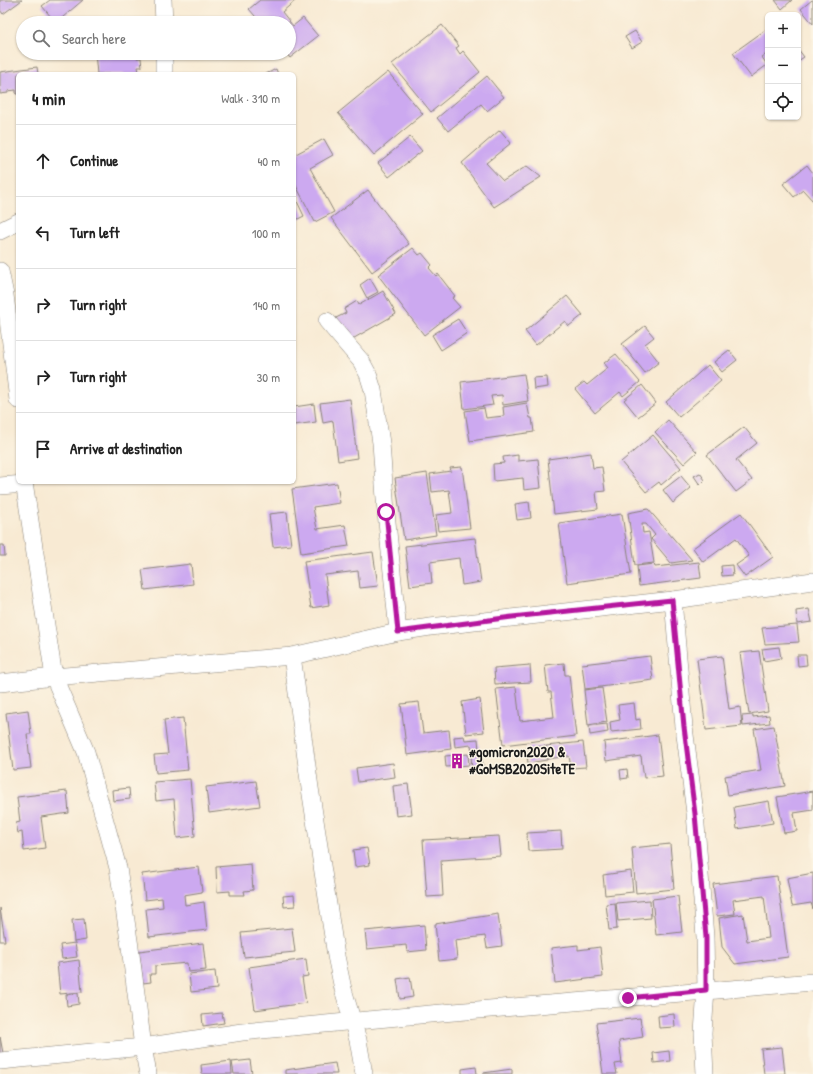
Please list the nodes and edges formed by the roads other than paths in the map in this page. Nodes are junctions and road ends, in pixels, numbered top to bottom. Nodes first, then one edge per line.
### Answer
1 (163, 0) edge
2 (164, 16) edge
3 (164, 60) edge
4 (164, 72) edge
5 (16, 223) edge
6 (0, 231) edge
7 (0, 271) edge
8 (327, 321) dead end
9 (16, 384) edge
10 (16, 484) edge
11 (24, 484) edge
12 (0, 486) edge
13 (813, 581) edge
14 (672, 600) junction
15 (398, 632) junction
16 (292, 656) junction
17 (54, 677) junction
18 (0, 683) edge
19 (813, 982) edge
20 (706, 990) junction
21 (353, 1022) junction
22 (143, 1047) junction
23 (0, 1061) edge
24 (148, 1074) edge
25 (364, 1074) edge
26 (705, 1074) edge

1 - 2 street
3 - 4 street
5 - 6 street
7 - 9 street
8 - 15 street
10 - 12 street
11 - 17 street
13 - 14 street
14 - 15 street
14 - 20 street
15 - 16 street
16 - 17 street
16 - 21 street
17 - 18 street
17 - 22 street
19 - 20 street
20 - 21 street
20 - 26 street
21 - 22 street
21 - 25 street
22 - 23 street
22 - 24 street

